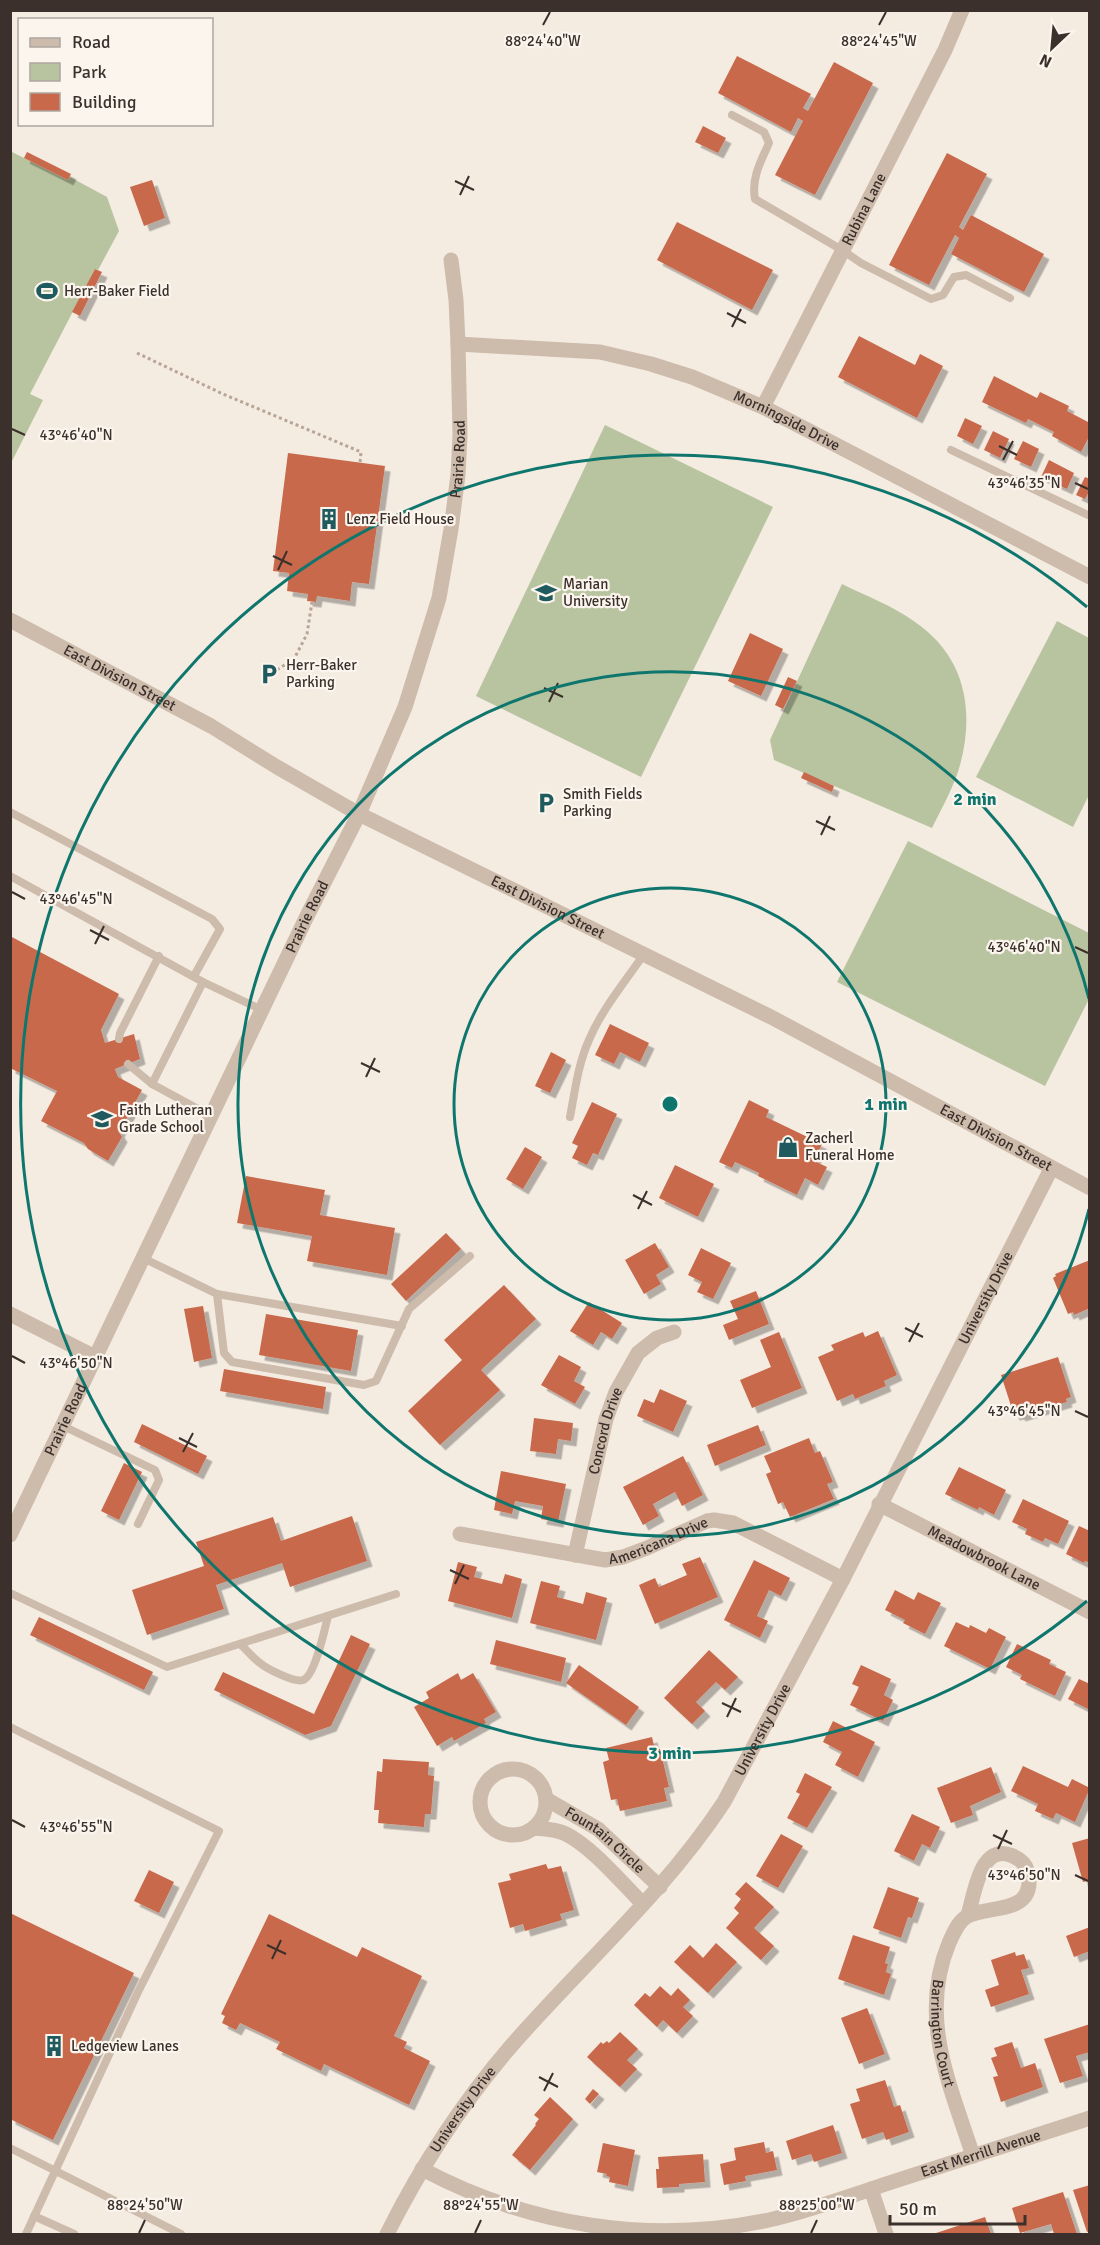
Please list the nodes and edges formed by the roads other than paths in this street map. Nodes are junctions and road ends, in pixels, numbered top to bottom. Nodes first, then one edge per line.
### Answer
1 (962, 10) edge
2 (732, 115) dead end
3 (842, 250) junction
4 (451, 260) dead end
5 (1010, 297) dead end
6 (458, 344) junction
7 (763, 407) junction
8 (951, 450) dead end
9 (1089, 516) edge
10 (1089, 577) edge
11 (10, 620) edge
12 (10, 812) edge
13 (359, 813) junction
14 (10, 876) edge
15 (644, 954) junction
16 (159, 957) junction
17 (194, 976) junction
18 (203, 982) junction
19 (262, 1010) junction
20 (120, 1039) dead end
21 (128, 1064) dead end
22 (152, 1084) junction
23 (211, 1116) junction
24 (570, 1117) dead end
25 (1052, 1169) junction
26 (1089, 1188) edge
27 (470, 1256) dead end
28 (143, 1258) junction
29 (217, 1294) junction
30 (10, 1314) edge
31 (402, 1326) junction
32 (674, 1332) dead end
33 (96, 1357) junction
34 (63, 1426) junction
35 (879, 1504) junction
36 (138, 1524) dead end
37 (460, 1534) dead end
38 (10, 1535) edge
39 (575, 1555) junction
40 (843, 1579) junction
41 (10, 1593) edge
42 (396, 1594) dead end
43 (1089, 1612) edge
44 (328, 1616) junction
45 (240, 1644) junction
46 (10, 1727) edge
47 (546, 1799) junction
48 (534, 1828) junction
49 (660, 1887) junction
50 (643, 1904) junction
51 (969, 1915) junction
52 (1089, 2118) edge
53 (10, 2148) edge
54 (973, 2156) junction
55 (422, 2169) junction
56 (55, 2170) junction
57 (871, 2189) junction
58 (34, 2216) junction
59 (651, 2233) edge
60 (26, 2235) edge
61 (74, 2235) edge
62 (181, 2235) edge
63 (387, 2235) edge
64 (886, 2235) edge

1 - 3 street, Rubina Lane
2 - 3 lane
3 - 5 lane
3 - 7 street, Rubina Lane
4 - 6 street, Prairie Road
6 - 7 street, Morningside Drive
6 - 13 street, Prairie Road
7 - 10 street, Morningside Drive
8 - 9 lane
11 - 13 street, East Division Street
12 - 17 lane
13 - 15 street, East Division Street
13 - 19 street, Prairie Road
14 - 16 lane
15 - 24 lane
15 - 25 street, East Division Street
16 - 17 lane
16 - 20 lane
17 - 18 lane
18 - 19 lane
18 - 22 lane
19 - 23 street, Prairie Road
21 - 22 lane
22 - 23 lane
23 - 28 street, Prairie Road
25 - 26 street, East Division Street
25 - 35 street, University Drive
27 - 31 lane
28 - 29 lane
28 - 33 street, Prairie Road
29 - 31 lane
29 - 31 lane
30 - 33 street
32 - 39 street, Concord Drive
33 - 34 street, Prairie Road
34 - 36 lane
34 - 38 street, Prairie Road
35 - 40 street, University Drive
35 - 43 street, Meadowbrook Lane
37 - 39 street, Americana Drive
39 - 40 street, Americana Drive
40 - 49 street, University Drive
41 - 45 lane
42 - 44 lane
44 - 45 lane
44 - 45 lane
46 - 56 lane
47 - 48 street
47 - 48 street
47 - 49 street, Fountain Circle
48 - 50 street, Fountain Circle
49 - 50 street, University Drive
50 - 55 street, University Drive
51 - 51 street, Barrington Court
51 - 54 street, Barrington Court
52 - 54 street, East Merrill Avenue
53 - 56 lane
54 - 57 street, East Merrill Avenue
55 - 59 street, East Merrill Avenue
55 - 63 street, University Drive
56 - 58 lane
56 - 62 lane
57 - 59 street, East Merrill Avenue
57 - 64 street
58 - 60 lane
58 - 61 lane

